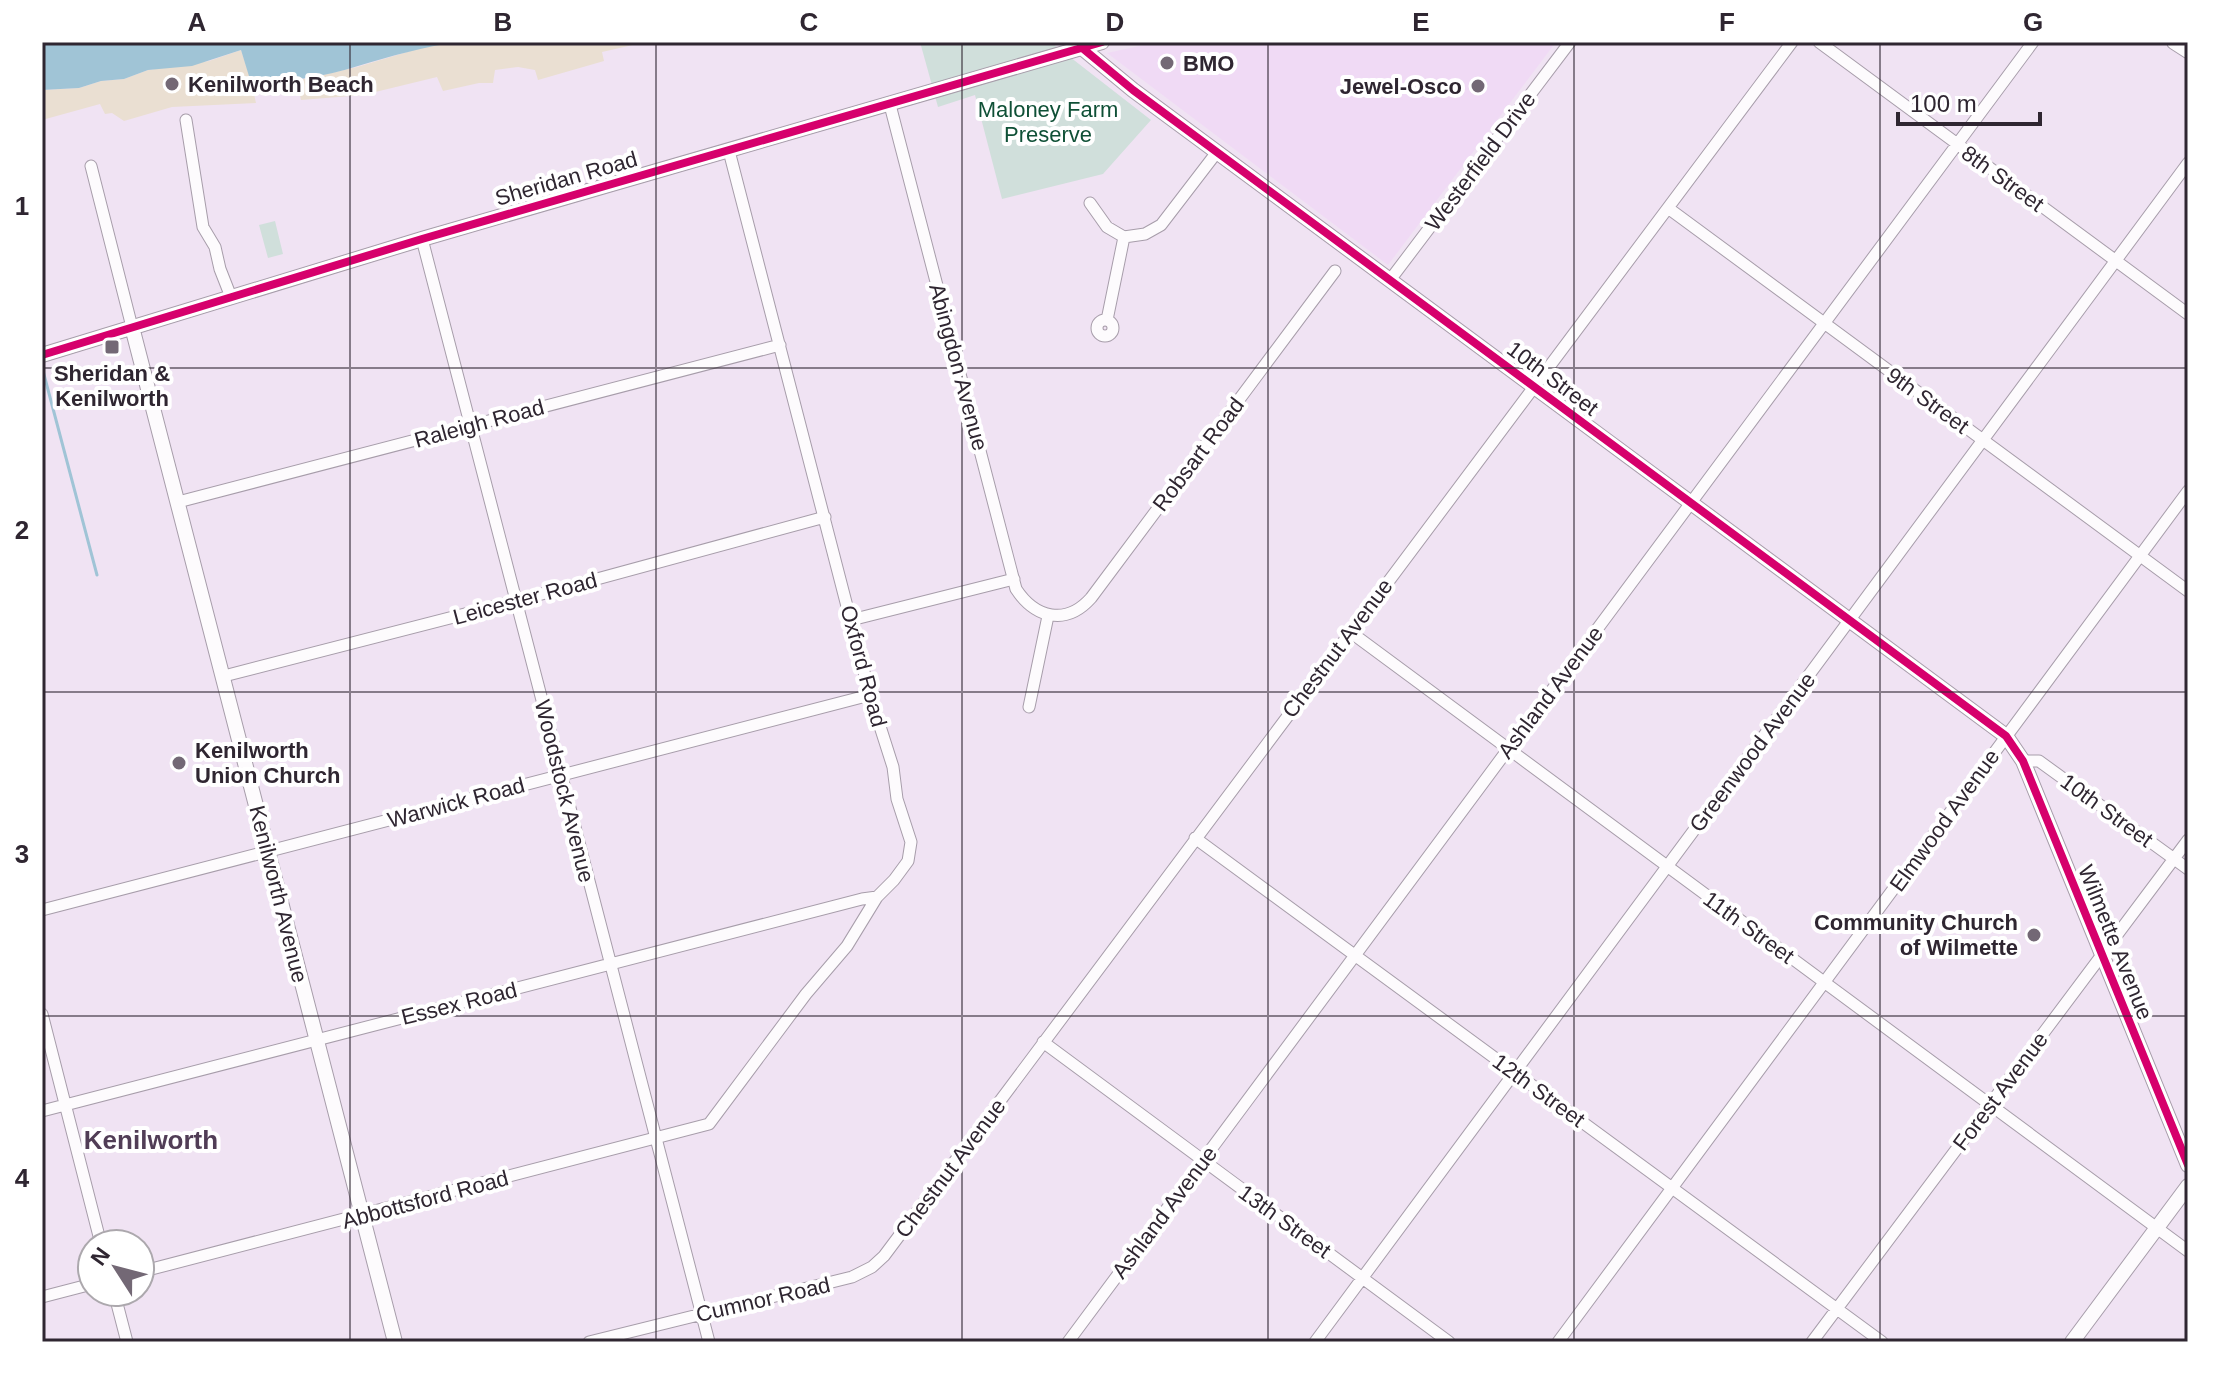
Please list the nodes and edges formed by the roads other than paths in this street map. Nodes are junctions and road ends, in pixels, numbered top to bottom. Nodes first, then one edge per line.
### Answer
1 (1102, 42) edge
2 (1570, 42) edge
3 (1792, 42) edge
4 (1819, 42) edge
5 (2033, 42) edge
6 (2174, 42) edge
7 (1081, 47) junction
8 (2188, 51) edge
9 (890, 105) junction
10 (186, 120) dead end
11 (1957, 144) junction
12 (729, 151) junction
13 (1217, 152) junction
14 (2188, 163) edge
15 (91, 166) dead end
16 (1090, 203) dead end
17 (1668, 208) junction
18 (1124, 237) junction
19 (422, 239) junction
20 (2116, 260) junction
21 (1335, 271) dead end
22 (1390, 280) junction
23 (231, 297) junction
24 (2188, 314) edge
25 (1107, 320) dead end
26 (1824, 323) junction
27 (132, 327) junction
28 (780, 345) junction
29 (42, 355) edge
30 (1533, 386) junction
31 (470, 425) junction
32 (1983, 440) junction
33 (2188, 491) edge
34 (178, 502) junction
35 (1691, 503) junction
36 (825, 517) junction
37 (2140, 556) junction
38 (1014, 579) junction
39 (2188, 591) edge
40 (516, 601) junction
41 (1048, 616) junction
42 (851, 620) junction
43 (1849, 620) junction
44 (1349, 631) junction
45 (224, 676) junction
46 (870, 695) junction
47 (1029, 707) dead end
48 (2006, 736) junction
49 (1508, 748) junction
50 (2023, 761) junction
51 (561, 775) junction
52 (1195, 838) junction
53 (2188, 840) edge
54 (268, 851) junction
55 (2174, 859) junction
56 (1667, 866) junction
57 (2188, 869) edge
58 (877, 897) junction
59 (42, 910) edge
60 (1355, 955) junction
61 (2101, 956) junction
62 (610, 965) junction
63 (1824, 982) junction
64 (42, 1014) edge
65 (316, 1039) junction
66 (1043, 1042) junction
67 (1515, 1072) junction
68 (1990, 1104) junction
69 (66, 1105) junction
70 (42, 1111) edge
71 (709, 1124) joint
72 (655, 1138) junction
73 (1203, 1160) junction
74 (2188, 1165) edge
75 (2188, 1186) edge
76 (1672, 1188) junction
77 (363, 1215) junction
78 (97, 1228) edge
79 (2157, 1228) junction
80 (2188, 1251) edge
81 (884, 1256) joint
82 (156, 1268) edge
83 (1362, 1278) junction
84 (76, 1288) edge
85 (42, 1297) edge
86 (118, 1308) edge
87 (1837, 1309) junction
88 (700, 1313) junction
89 (127, 1342) edge
90 (395, 1342) edge
91 (589, 1342) edge
92 (709, 1342) edge
93 (1068, 1342) edge
94 (1315, 1342) edge
95 (1449, 1342) edge
96 (1558, 1342) edge
97 (1812, 1342) edge
98 (1882, 1342) edge
99 (2072, 1342) edge

1 - 7 street, Sheridan Road
2 - 22 street, Westerfield Drive
3 - 17 street, Chestnut Avenue
4 - 11 street, 8th Street
5 - 11 street, Ashland Avenue
6 - 8 street
7 - 9 street, Sheridan Road
7 - 13 street, 10th Street
9 - 12 street, Sheridan Road
9 - 38 street, Abingdon Avenue
10 - 23 street
11 - 20 street, 8th Street
11 - 26 street, Ashland Avenue
12 - 19 street, Sheridan Road
12 - 28 street, Oxford Road
13 - 18 street
13 - 22 street, 10th Street
14 - 20 street, Greenwood Avenue
15 - 27 street, Kenilworth Avenue
16 - 18 street
17 - 26 street, 9th Street
17 - 30 street, Chestnut Avenue
18 - 25 street
19 - 23 street, Sheridan Road
19 - 31 street, Woodstock Avenue
20 - 24 street, 8th Street
20 - 32 street, Greenwood Avenue
21 - 41 street, Robsart Road
22 - 30 street, 10th Street
23 - 27 street, Sheridan Road
26 - 32 street, 9th Street
26 - 35 street, Ashland Avenue
27 - 29 street, Sheridan Road
27 - 34 street, Kenilworth Avenue
28 - 31 street, Raleigh Road
28 - 36 street, Oxford Road
30 - 35 street, 10th Street
30 - 44 street, Chestnut Avenue
31 - 34 street, Raleigh Road
31 - 40 street, Woodstock Avenue
32 - 37 street, 9th Street
32 - 43 street, Greenwood Avenue
33 - 37 street, Elmwood Avenue
34 - 45 street, Kenilworth Avenue
35 - 43 street, 10th Street
35 - 49 street, Ashland Avenue
36 - 40 street, Leicester Road
36 - 42 street, Oxford Road
37 - 39 street, 9th Street
37 - 48 street, Elmwood Avenue
38 - 41 street, Abingdon Avenue
38 - 42 street
40 - 45 street, Leicester Road
40 - 51 street, Woodstock Avenue
41 - 47 street
42 - 46 street, Oxford Road
43 - 48 street, 10th Street
43 - 56 street, Greenwood Avenue
44 - 49 street, 11th Street
44 - 52 street, Chestnut Avenue
45 - 54 street, Kenilworth Avenue
46 - 51 street, Warwick Road
46 - 58 street, Oxford Road
48 - 50 street, Wilmette Avenue
48 - 63 street, Elmwood Avenue
49 - 56 street, 11th Street
49 - 60 street, Ashland Avenue
50 - 55 street, 10th Street
50 - 61 street, Wilmette Avenue
51 - 54 street, Warwick Road
51 - 62 street, Woodstock Avenue
52 - 60 street, 12th Street
52 - 66 street, Chestnut Avenue
53 - 55 street, Forest Avenue
54 - 59 street, Warwick Road
54 - 65 street, Kenilworth Avenue
55 - 57 street, 10th Street
55 - 61 street, Forest Avenue
56 - 63 street, 11th Street
56 - 67 street, Greenwood Avenue
58 - 62 street, Essex Road
58 - 71 street, Oxford Road
60 - 67 street, 12th Street
60 - 73 street, Ashland Avenue
61 - 68 street, Forest Avenue
61 - 74 street, Wilmette Avenue
62 - 65 street, Essex Road
62 - 72 street, Woodstock Avenue
63 - 68 street, 11th Street
63 - 76 street, Elmwood Avenue
64 - 69 street
65 - 69 street, Essex Road
65 - 77 street, Kenilworth Avenue
66 - 73 street, 13th Street
66 - 81 street, Chestnut Avenue
67 - 76 street, 12th Street
67 - 83 street, Greenwood Avenue
68 - 79 street, 11th Street
68 - 87 street, Forest Avenue
69 - 70 street, Essex Road
69 - 78 street
71 - 72 street, Abbottsford Road
72 - 77 street, Abbottsford Road
72 - 88 street, Woodstock Avenue
73 - 83 street, 13th Street
73 - 93 street, Ashland Avenue
75 - 79 street
76 - 87 street, 12th Street
76 - 96 street, Elmwood Avenue
77 - 82 street, Abbottsford Road
77 - 90 street, Kenilworth Avenue
79 - 80 street, 11th Street
79 - 99 street
81 - 88 street, Cumnor Road
83 - 94 street, Greenwood Avenue
83 - 95 street, 13th Street
84 - 85 street
86 - 89 street
87 - 97 street, Forest Avenue
87 - 98 street, 12th Street
88 - 91 street, Cumnor Road
88 - 92 street, Woodstock Avenue

